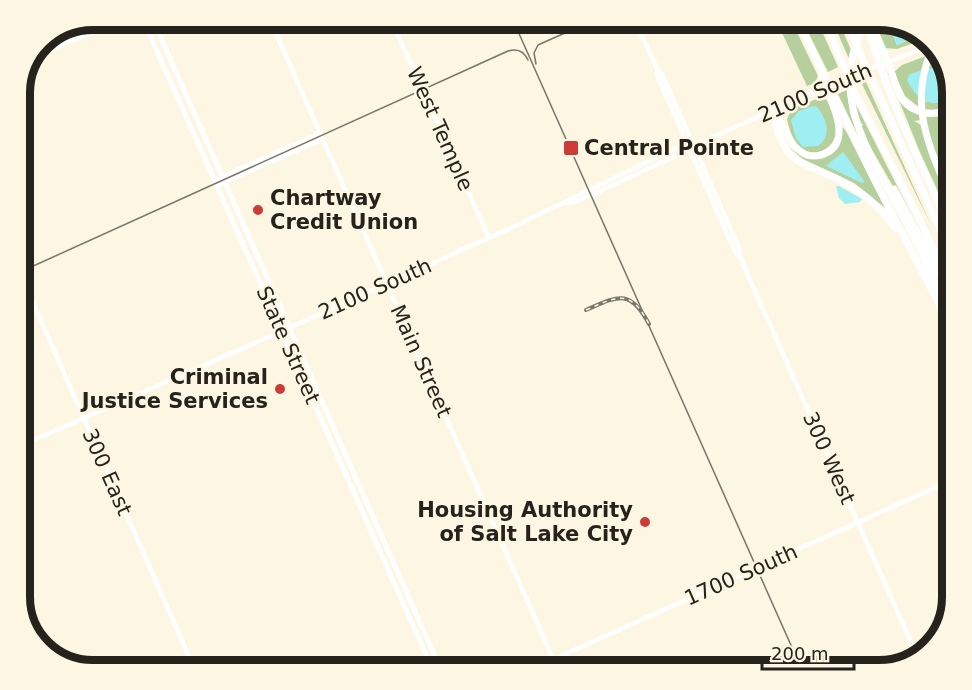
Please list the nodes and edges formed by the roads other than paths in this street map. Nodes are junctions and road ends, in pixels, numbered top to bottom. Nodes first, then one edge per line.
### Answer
1 (96, 30) edge
2 (148, 30) edge
3 (157, 30) edge
4 (274, 30) edge
5 (396, 30) edge
6 (639, 30) edge
7 (803, 30) edge
8 (829, 30) edge
9 (850, 30) edge
10 (862, 30) edge
11 (869, 30) edge
12 (871, 30) edge
13 (923, 48) edge
14 (47, 49) edge
15 (879, 53) junction
16 (929, 55) edge
17 (165, 68) junction
18 (658, 71) junction
19 (181, 84) junction
20 (174, 87) junction
21 (831, 95) junction
22 (187, 98) junction
23 (772, 110) junction
24 (942, 112) edge
25 (859, 131) junction
26 (321, 136) junction
27 (695, 144) junction
28 (688, 146) junction
29 (942, 177) edge
30 (223, 179) junction
31 (216, 182) junction
32 (942, 210) edge
33 (238, 231) junction
34 (942, 233) edge
35 (489, 238) junction
36 (255, 251) junction
37 (740, 257) junction
38 (920, 268) junction
39 (942, 268) edge
40 (942, 279) edge
41 (387, 284) junction
42 (30, 296) edge
43 (942, 300) edge
44 (942, 310) edge
45 (289, 328) junction
46 (282, 331) junction
47 (83, 418) junction
48 (30, 442) edge
49 (942, 485) edge
50 (858, 523) junction
51 (914, 649) edge
52 (191, 660) edge
53 (429, 660) edge
54 (437, 660) edge
55 (554, 660) joint

1 - 14 highway
2 - 17 main road, State Street
3 - 19 main road, State Street
4 - 26 street, Main Street
5 - 35 street, West Temple
6 - 18 street, 300 West
7 - 21 highway
8 - 39 highway
9 - 34 highway
10 - 25 highway
11 - 15 highway
12 - 15 highway
13 - 23 street, 2100 South
15 - 24 highway
15 - 32 highway
16 - 29 highway
17 - 19 main road
17 - 20 main road, State Street
18 - 27 street, 300 West
18 - 28 street, 300 West
19 - 22 main road, State Street
20 - 22 main road
20 - 31 main road, State Street
21 - 23 highway
21 - 38 highway
22 - 30 main road, State Street
23 - 27 street, 2100 South
23 - 38 highway
25 - 40 highway
25 - 43 highway
26 - 30 street
26 - 41 street, Main Street
27 - 28 street, 2100 South
27 - 37 street, 300 West
28 - 35 street, 2100 South
28 - 37 street, 300 West
30 - 31 street
30 - 36 main road, State Street
31 - 33 main road, State Street
33 - 36 main road
33 - 46 main road, State Street
35 - 41 street, 2100 South
36 - 45 main road, State Street
37 - 50 street, 300 West
38 - 44 highway
41 - 45 street, 2100 South
41 - 55 street, Main Street
42 - 47 street, 300 East
45 - 46 street, 2100 South
45 - 54 main road, State Street
46 - 47 street, 2100 South
46 - 53 main road, State Street
47 - 48 street, 2100 South
47 - 52 street, 300 East
49 - 50 street, 1700 South
50 - 51 street, 300 West
50 - 55 street, 1700 South

